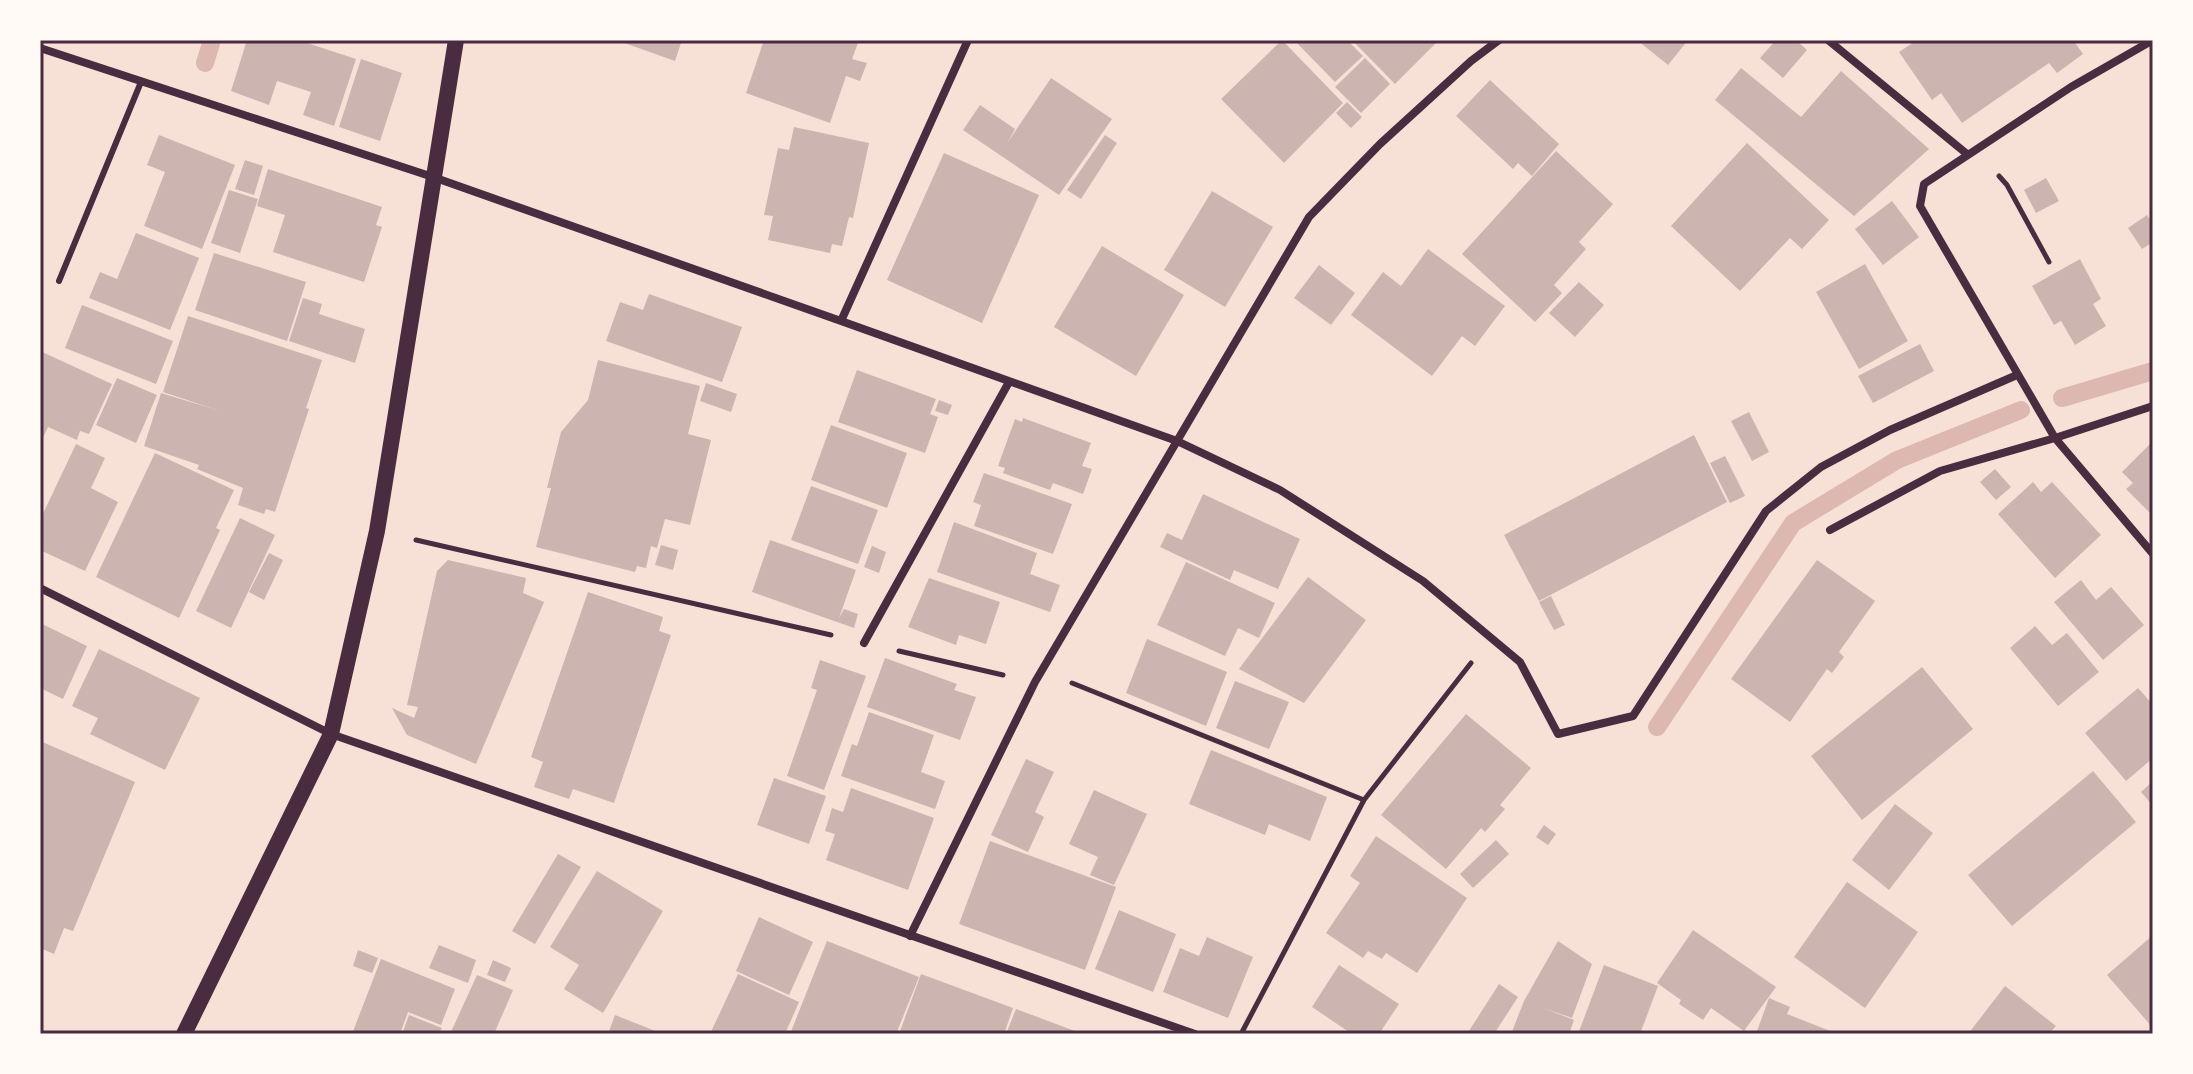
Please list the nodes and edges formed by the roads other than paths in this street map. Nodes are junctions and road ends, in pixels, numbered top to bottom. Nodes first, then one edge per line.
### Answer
1 (456, 40) edge
2 (968, 40) edge
3 (1499, 40) edge
4 (1828, 40) edge
5 (2153, 40) edge
6 (40, 48) edge
7 (141, 82) junction
8 (1971, 151) junction
9 (433, 177) junction
10 (59, 281) dead end
11 (841, 321) junction
12 (2017, 375) junction
13 (1009, 382) junction
14 (2153, 406) edge
15 (2055, 438) junction
16 (1177, 441) junction
17 (1830, 530) dead end
18 (2153, 554) edge
19 (40, 588) edge
20 (864, 643) road end
21 (331, 734) junction
22 (910, 936) junction
23 (184, 1034) edge
24 (1195, 1034) edge

1 - 9 main road
2 - 11 street
3 - 16 street
4 - 8 street
5 - 8 street
6 - 7 street
7 - 9 street
7 - 10 lane
8 - 12 street
9 - 11 street
9 - 21 main road
11 - 13 street
12 - 15 street
12 - 16 street
13 - 16 street
13 - 20 street
14 - 15 street
15 - 17 street
15 - 18 street
16 - 22 street
19 - 21 street
21 - 22 street
21 - 23 main road
22 - 24 street

